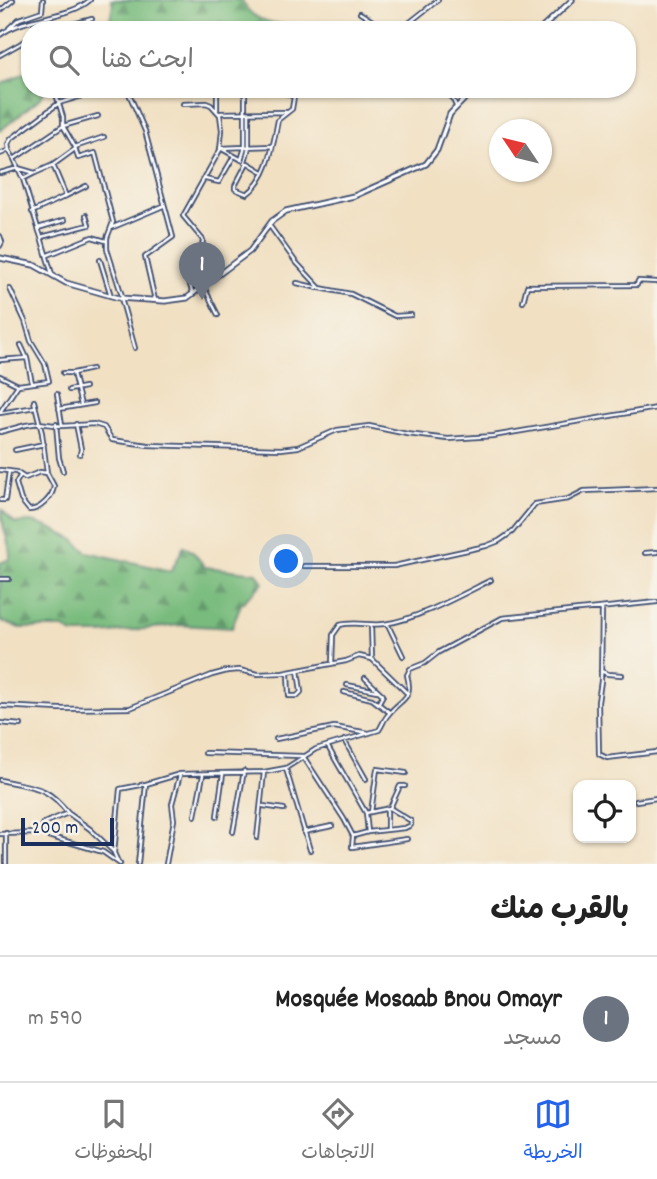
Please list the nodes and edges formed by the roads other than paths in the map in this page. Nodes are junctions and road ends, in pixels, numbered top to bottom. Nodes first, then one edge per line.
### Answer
1 (13, 0) edge
2 (43, 0) edge
3 (90, 0) edge
4 (438, 0) edge
5 (572, 0) edge
6 (0, 11) edge
7 (360, 13) dead end
8 (92, 19) dead end
9 (28, 21) edge
10 (85, 21) edge
11 (373, 21) edge
12 (411, 21) edge
13 (550, 21) edge
14 (21, 23) edge
15 (7, 30) junction
16 (0, 35) edge
17 (21, 43) edge
18 (0, 55) edge
19 (57, 98) edge
20 (76, 98) edge
21 (131, 98) edge
22 (217, 98) edge
23 (246, 98) edge
24 (294, 98) edge
25 (452, 98) edge
26 (464, 98) edge
27 (59, 103) junction
28 (183, 104) dead end
29 (456, 106) junction
30 (217, 111) junction
31 (247, 112) junction
32 (286, 112) junction
33 (98, 116) dead end
34 (63, 126) junction
35 (104, 137) dead end
36 (272, 146) junction
37 (247, 147) junction
38 (75, 148) junction
39 (220, 148) junction
40 (9, 150) junction
41 (0, 153) edge
42 (234, 156) junction
43 (14, 159) junction
44 (244, 161) junction
45 (53, 165) junction
46 (18, 169) junction
47 (263, 172) junction
48 (0, 173) edge
49 (35, 173) junction
50 (204, 178) junction
51 (23, 179) junction
52 (86, 186) dead end
53 (66, 196) junction
54 (163, 206) junction
55 (32, 212) junction
56 (86, 215) dead end
57 (65, 220) dead end
58 (269, 225) junction
59 (38, 228) junction
60 (111, 228) junction
61 (0, 236) edge
62 (41, 237) junction
63 (106, 241) junction
64 (0, 246) edge
65 (48, 255) junction
66 (0, 258) edge
67 (100, 260) dead end
68 (52, 274) junction
69 (657, 282) edge
70 (297, 283) dead end
71 (204, 287) junction
72 (320, 288) junction
73 (10, 289) dead end
74 (193, 294) junction
75 (111, 296) junction
76 (122, 298) junction
77 (155, 300) junction
78 (523, 303) dead end
79 (218, 315) dead end
80 (411, 315) dead end
81 (21, 345) dead end
82 (135, 348) dead end
83 (27, 358) junction
84 (0, 360) edge
85 (92, 369) dead end
86 (63, 373) dead end
87 (74, 373) junction
88 (0, 376) edge
89 (32, 383) junction
90 (18, 384) junction
91 (85, 387) dead end
92 (77, 388) junction
93 (69, 390) dead end
94 (57, 394) dead end
95 (34, 401) dead end
96 (95, 403) dead end
97 (1, 405) edge
98 (81, 405) junction
99 (36, 407) junction
100 (657, 408) edge
101 (60, 409) junction
102 (0, 412) edge
103 (39, 423) junction
104 (56, 424) junction
105 (76, 424) junction
106 (62, 426) junction
107 (0, 432) edge
108 (44, 444) junction
109 (15, 450) dead end
110 (80, 454) dead end
111 (0, 470) edge
112 (9, 471) junction
113 (63, 471) dead end
114 (47, 473) junction
115 (20, 476) junction
116 (657, 488) edge
117 (0, 500) edge
118 (657, 552) edge
119 (645, 553) dead end
120 (304, 566) dead end
121 (0, 579) edge
122 (9, 579) dead end
123 (491, 580) dead end
124 (657, 602) edge
125 (602, 608) junction
126 (387, 624) junction
127 (371, 625) junction
128 (403, 656) dead end
129 (372, 659) junction
130 (332, 664) junction
131 (298, 670) junction
132 (601, 671) junction
133 (288, 672) junction
134 (622, 675) dead end
135 (365, 678) dead end
136 (347, 685) dead end
137 (344, 692) dead end
138 (380, 692) junction
139 (408, 694) junction
140 (378, 704) junction
141 (0, 706) edge
142 (390, 712) junction
143 (0, 723) edge
144 (21, 725) dead end
145 (370, 733) junction
146 (276, 739) dead end
147 (344, 740) junction
148 (327, 746) junction
149 (657, 752) edge
150 (205, 753) dead end
151 (303, 756) junction
152 (285, 768) junction
153 (244, 771) junction
154 (264, 772) junction
155 (204, 773) junction
156 (223, 773) junction
157 (406, 773) dead end
158 (180, 774) junction
159 (366, 779) dead end
160 (0, 780) edge
161 (146, 784) junction
162 (405, 786) dead end
163 (657, 798) edge
164 (636, 801) dead end
165 (262, 805) junction
166 (388, 808) junction
167 (284, 809) dead end
168 (68, 813) junction
169 (368, 813) junction
170 (195, 816) dead end
171 (217, 816) dead end
172 (332, 826) dead end
173 (387, 830) junction
174 (38, 832) junction
175 (233, 832) dead end
176 (304, 832) junction
177 (368, 832) junction
178 (6, 833) junction
179 (0, 834) edge
180 (353, 836) junction
181 (257, 838) dead end
182 (407, 839) dead end
183 (310, 850) dead end
184 (114, 853) junction
185 (119, 863) edge
186 (6, 864) edge
187 (138, 864) edge
188 (166, 864) edge

1 - 6 street
2 - 15 street
3 - 9 street
4 - 12 street
5 - 13 street
7 - 11 street
8 - 10 street
14 - 15 street
15 - 16 street
17 - 18 street
19 - 27 street
20 - 27 street
21 - 54 street
22 - 30 street
23 - 31 street
24 - 32 street
25 - 29 street
26 - 29 street
27 - 34 street
27 - 40 street
28 - 30 street
29 - 58 street
30 - 31 street
30 - 39 street
31 - 32 street
31 - 37 street
32 - 36 street
33 - 34 street
34 - 38 street
34 - 43 street
35 - 38 street
36 - 37 street
36 - 47 street
37 - 39 street
37 - 44 street
38 - 45 street
38 - 60 street
39 - 42 street
39 - 50 street
40 - 41 street
40 - 43 street
42 - 44 street
42 - 50 street
43 - 46 street
44 - 47 street
44 - 47 street
45 - 49 street
45 - 53 street
46 - 48 street
46 - 49 street
46 - 51 street
49 - 51 street
50 - 74 street
51 - 55 street
52 - 53 street
53 - 55 street
54 - 60 street
54 - 77 street
55 - 59 street
56 - 62 street
57 - 59 street
58 - 71 street
58 - 72 street
59 - 62 street
60 - 63 street
61 - 64 street
62 - 65 street
63 - 65 street
63 - 76 street
65 - 68 street
66 - 68 street
67 - 75 street
68 - 75 street
69 - 78 street
70 - 72 street
71 - 74 street
71 - 79 street
72 - 80 street
73 - 89 street
74 - 77 street
75 - 76 street
76 - 77 street
76 - 82 street
81 - 83 street
83 - 84 street
83 - 89 street
85 - 87 street
86 - 87 street
87 - 92 street
88 - 90 street
89 - 90 street
90 - 97 street
91 - 92 street
92 - 93 street
92 - 98 street
94 - 101 street
95 - 99 street
96 - 98 street
97 - 102 street
98 - 101 street
99 - 102 street
99 - 103 street
100 - 105 street
101 - 106 street
103 - 104 street
103 - 107 street
103 - 108 street
104 - 106 street
104 - 113 street
105 - 106 street
105 - 110 street
108 - 109 street
108 - 114 street
111 - 112 street
112 - 115 street
112 - 117 street
114 - 115 street
114 - 115 street
116 - 120 street
118 - 119 street
121 - 122 street
123 - 126 street
124 - 125 street
125 - 132 street
125 - 139 street
126 - 127 street
126 - 128 street
127 - 129 street
127 - 130 street
129 - 130 street
129 - 139 street
130 - 131 street
131 - 133 street
131 - 133 street
132 - 134 street
132 - 149 street
133 - 141 street
135 - 138 street
136 - 138 street
137 - 140 street
138 - 140 street
139 - 142 street
140 - 142 street
142 - 145 street
143 - 144 street
145 - 146 street
145 - 147 street
147 - 148 street
147 - 159 street
148 - 151 street
148 - 169 street
150 - 151 street
151 - 152 street
151 - 180 street
152 - 154 street
152 - 176 street
153 - 154 street
153 - 156 street
153 - 175 street
154 - 165 street
155 - 156 street
155 - 158 street
155 - 170 street
156 - 171 street
157 - 169 street
158 - 161 street
158 - 188 street
160 - 168 street
161 - 184 street
161 - 187 street
162 - 166 street
163 - 164 street
165 - 167 street
165 - 181 street
166 - 169 street
166 - 173 street
166 - 173 street
168 - 174 street
168 - 184 street
169 - 177 street
172 - 176 street
173 - 177 street
174 - 178 street
174 - 185 street
176 - 183 street
177 - 180 street
178 - 179 street
178 - 186 street
180 - 182 street
184 - 185 street

